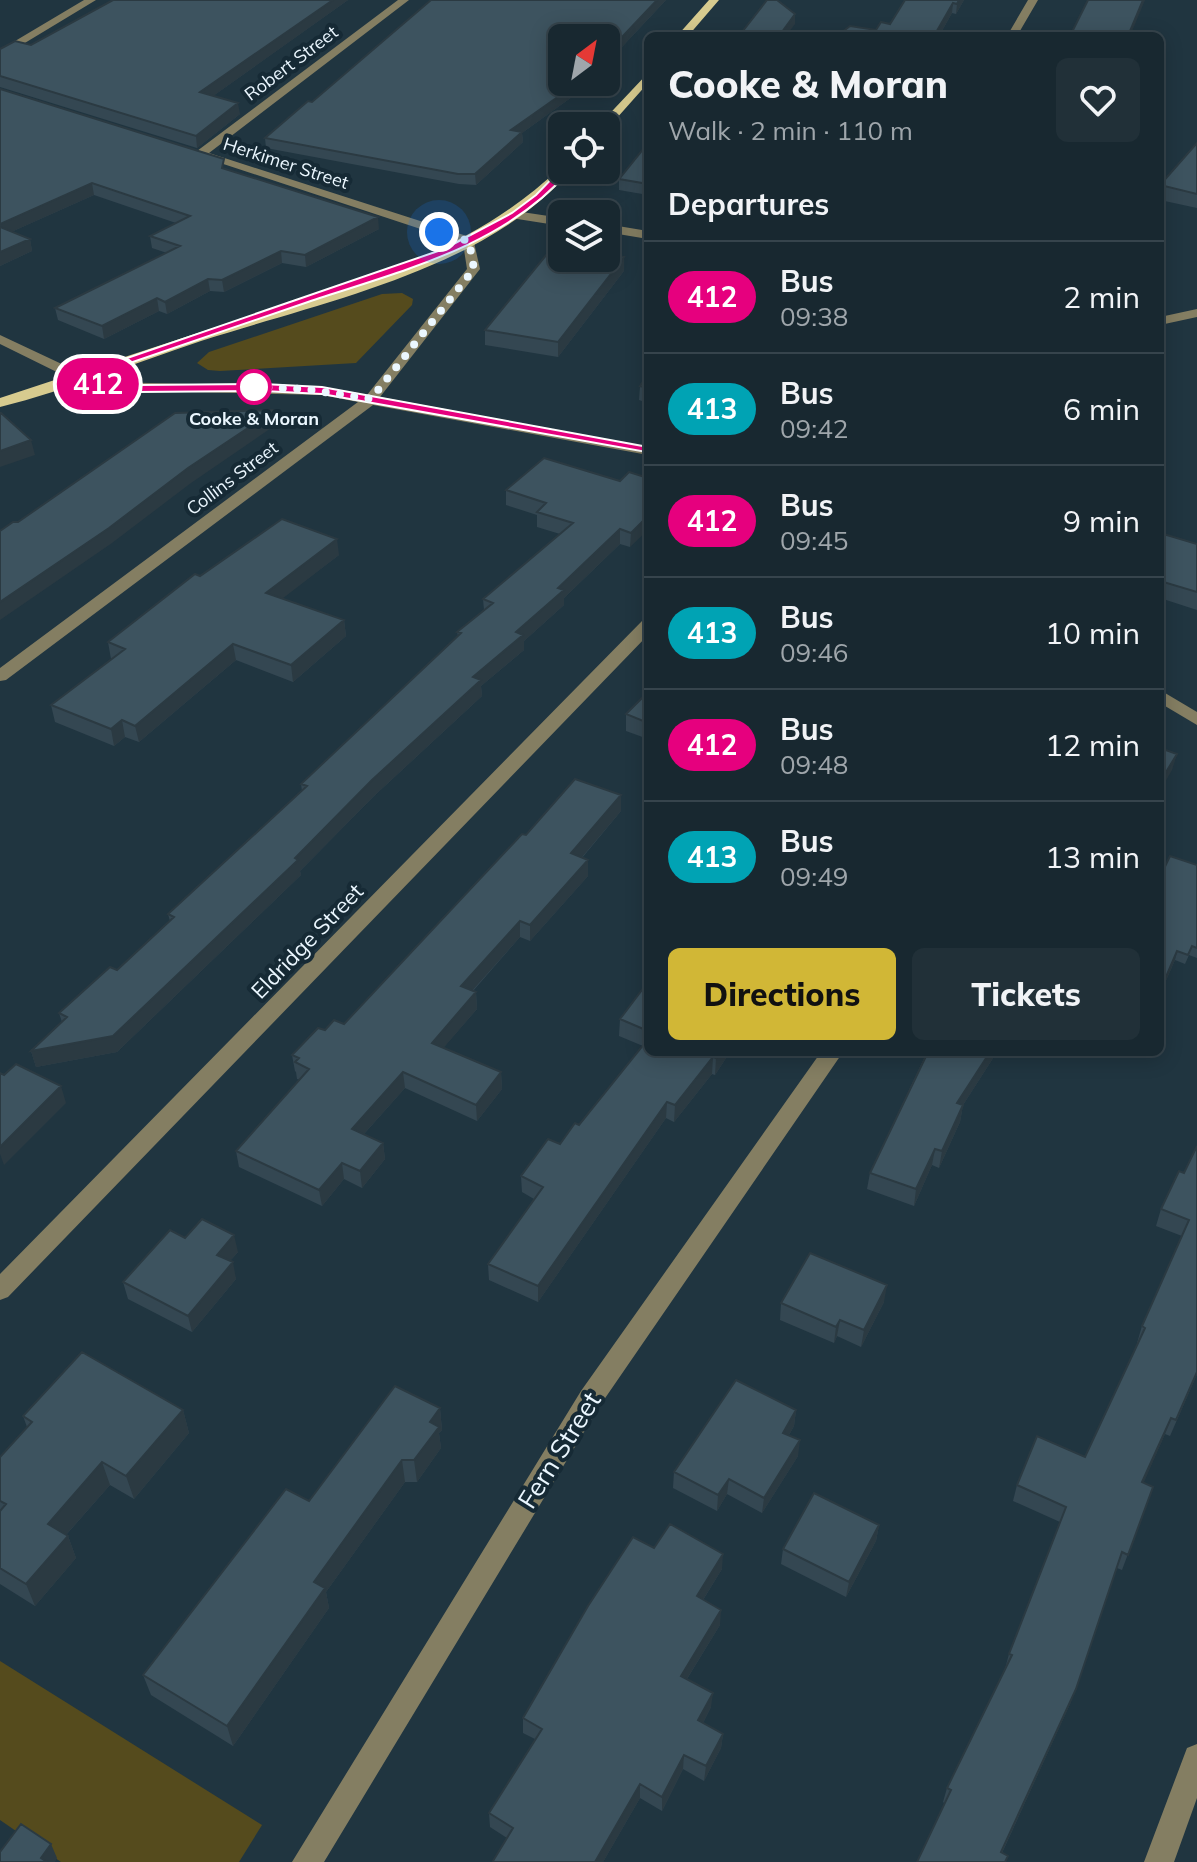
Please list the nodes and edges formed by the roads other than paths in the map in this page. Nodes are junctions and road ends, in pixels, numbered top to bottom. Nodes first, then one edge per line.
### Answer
1 (91, 0) edge
2 (404, 0) edge
3 (714, 0) edge
4 (1033, 0) edge
5 (686, 32) edge
6 (1014, 32) edge
7 (0, 55) edge
8 (644, 81) edge
9 (616, 112) edge
10 (186, 150) edge
11 (201, 154) junction
12 (549, 184) edge
13 (515, 215) junction
14 (548, 220) edge
15 (620, 230) edge
16 (644, 234) edge
17 (469, 241) junction
18 (1197, 313) edge
19 (1164, 320) edge
20 (0, 339) edge
21 (78, 377) junction
22 (371, 399) junction
23 (0, 403) edge
24 (644, 450) edge
25 (644, 629) edge
26 (0, 676) edge
27 (1164, 698) edge
28 (1197, 720) edge
29 (829, 1056) edge
30 (0, 1290) edge
31 (1197, 1758) edge
32 (307, 1862) edge
33 (1159, 1862) edge

1 - 7 street
2 - 11 street, Robert Street
3 - 5 main road
4 - 6 street
8 - 9 main road
10 - 11 street, Herkimer Street
11 - 17 street, Herkimer Street
12 - 13 main road
13 - 14 street
13 - 17 main road
15 - 16 street
17 - 21 main road
17 - 22 street, Collins Street
18 - 19 street
20 - 21 street
21 - 22 street
21 - 23 main road
22 - 24 street
22 - 26 street, Collins Street
25 - 30 street, Eldridge Street
27 - 28 street
29 - 32 street, Fern Street
31 - 33 street

